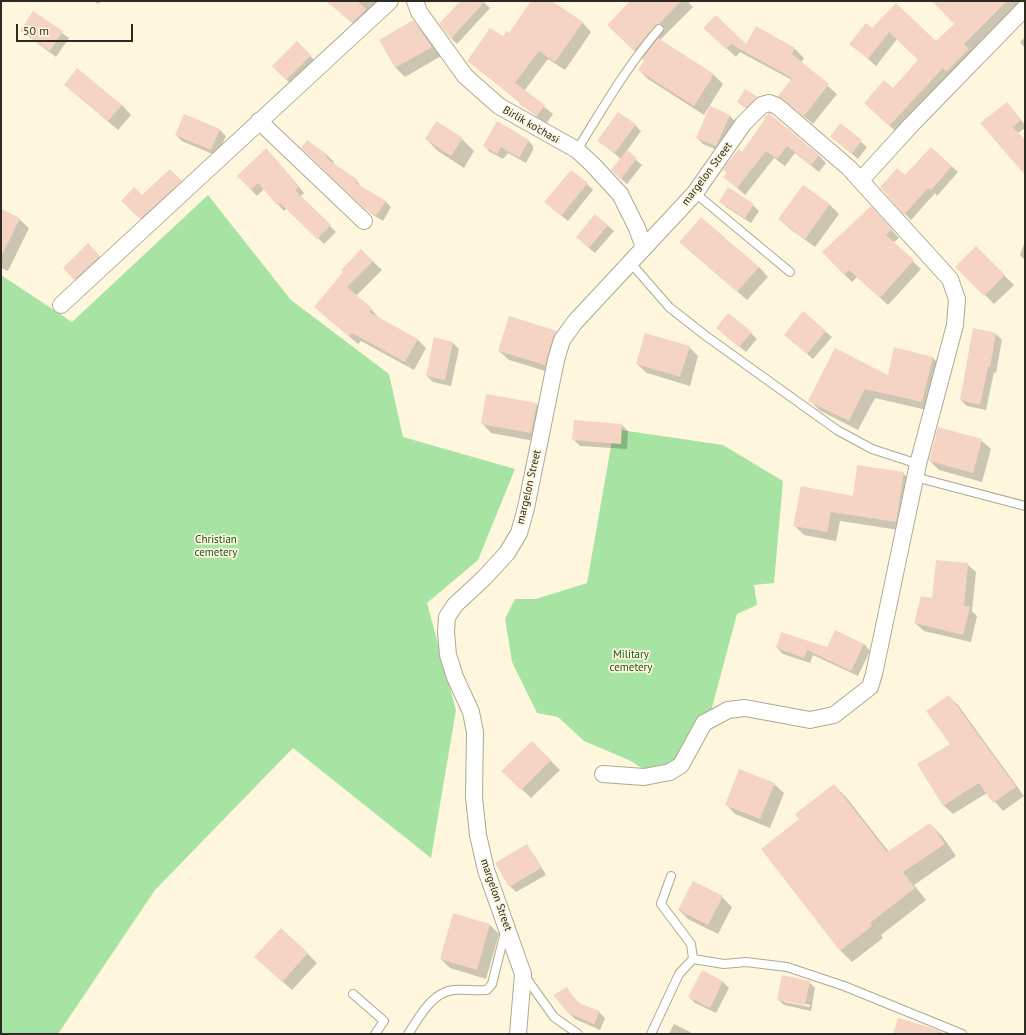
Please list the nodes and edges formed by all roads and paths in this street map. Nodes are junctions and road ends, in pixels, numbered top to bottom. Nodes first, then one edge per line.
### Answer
1 (390, 1) edge
2 (415, 1) edge
3 (1025, 8) edge
4 (659, 29) dead end
5 (259, 121) junction
6 (577, 150) junction
7 (861, 180) junction
8 (695, 194) junction
9 (364, 222) dead end
10 (644, 248) junction
11 (630, 262) junction
12 (790, 272) dead end
13 (61, 305) dead end
14 (916, 470) junction
15 (1025, 506) edge
16 (603, 774) dead end
17 (671, 876) dead end
18 (507, 926) junction
19 (693, 959) junction
20 (523, 974) junction
21 (352, 994) dead end
22 (375, 1034) edge
23 (408, 1034) edge
24 (518, 1034) edge
25 (578, 1034) edge
26 (651, 1034) edge
27 (962, 1034) edge

1 - 5 street
2 - 6 street, Birlik ko'chasi
3 - 7 street
4 - 6 lane
5 - 9 street
5 - 13 street
6 - 10 street, Birlik ko'chasi
7 - 8 street, margelon Street
7 - 14 street
8 - 10 street, margelon Street
8 - 12 lane
10 - 11 street, margelon Street
11 - 14 lane
11 - 18 street, margelon Street
14 - 15 lane
14 - 16 street
17 - 19 lane
18 - 20 street, margelon Street
18 - 23 lane
19 - 26 lane
19 - 27 lane
20 - 24 street, margelon Street
20 - 25 lane
21 - 22 lane

